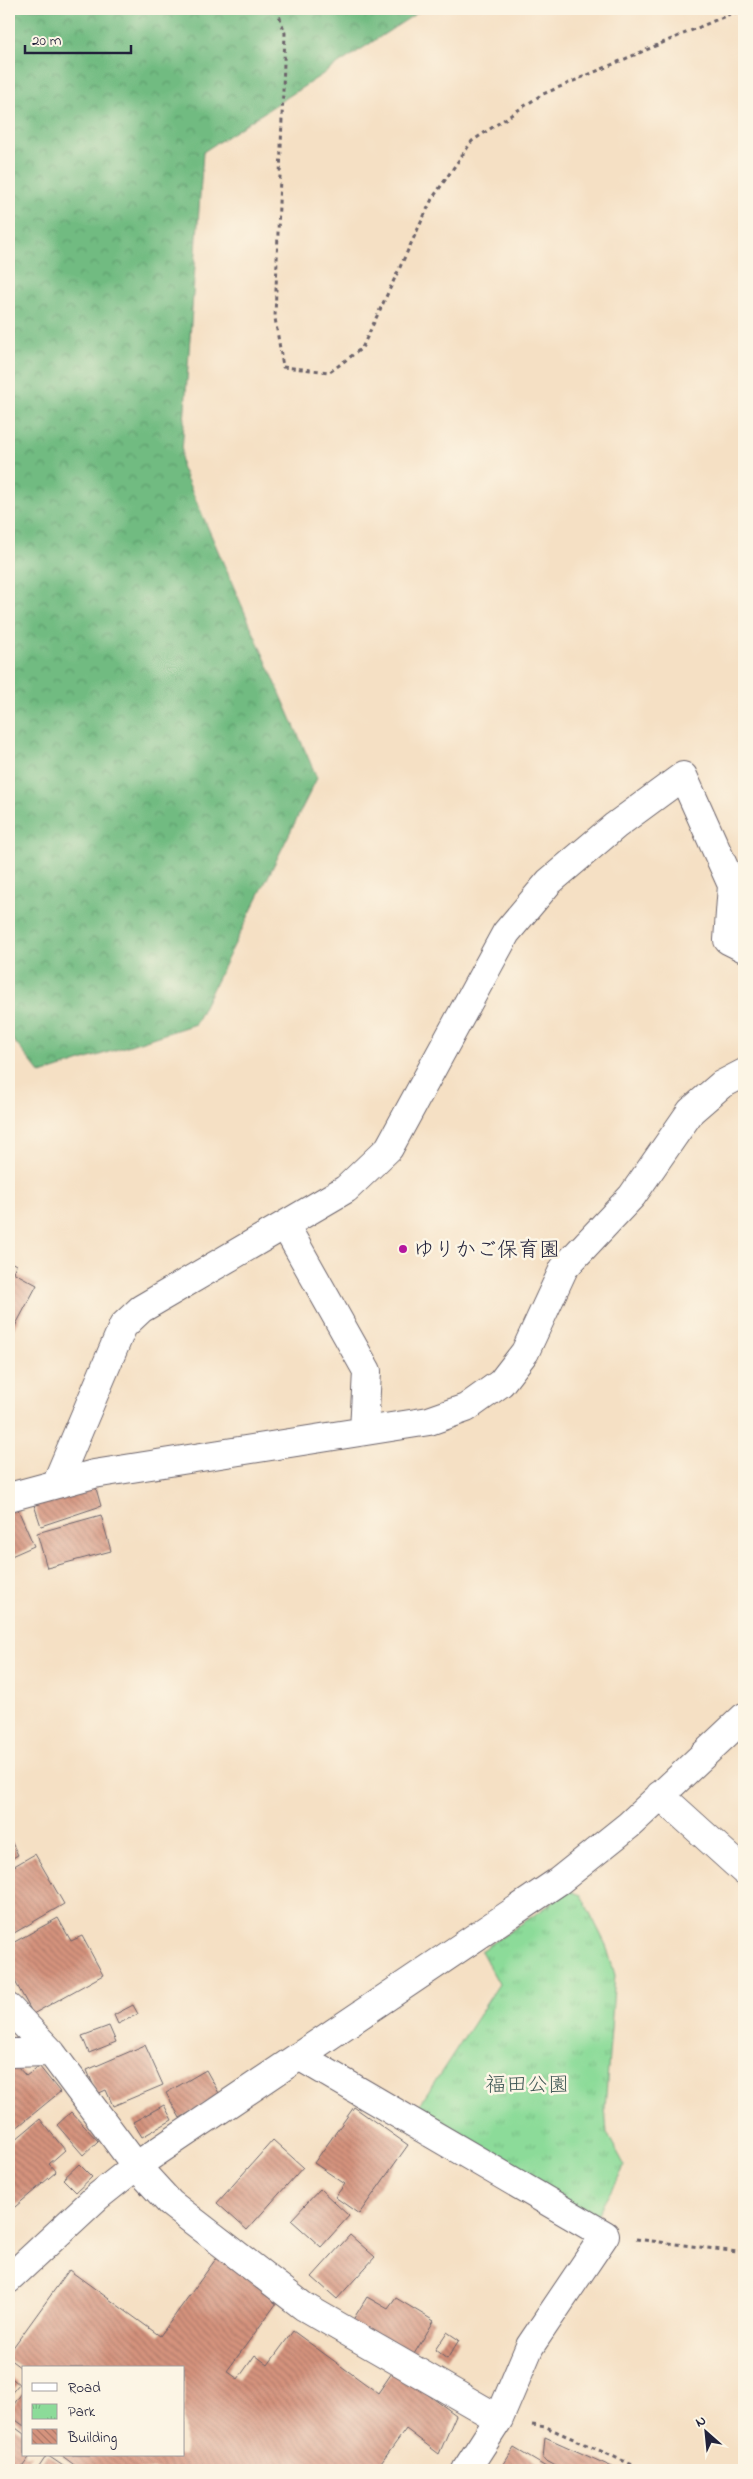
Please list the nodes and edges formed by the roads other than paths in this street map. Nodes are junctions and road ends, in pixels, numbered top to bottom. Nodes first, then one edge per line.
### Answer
1 (744, 948) edge
2 (744, 1072) edge
3 (285, 1225) junction
4 (364, 1431) junction
5 (56, 1484) junction
6 (9, 1497) edge
7 (744, 1717) edge
8 (660, 1795) junction
9 (744, 1871) edge
10 (9, 2008) edge
11 (51, 2052) junction
12 (9, 2053) edge
13 (299, 2056) junction
14 (136, 2166) junction
15 (9, 2279) edge
16 (499, 2418) junction
17 (466, 2470) edge

1 - 3 street
2 - 4 street
3 - 4 street
3 - 5 street
4 - 5 street
5 - 6 street
7 - 8 street
8 - 9 street
8 - 13 street
10 - 11 street
11 - 12 street
11 - 14 street
13 - 14 street
13 - 16 street
14 - 15 street
14 - 16 street
16 - 17 street

